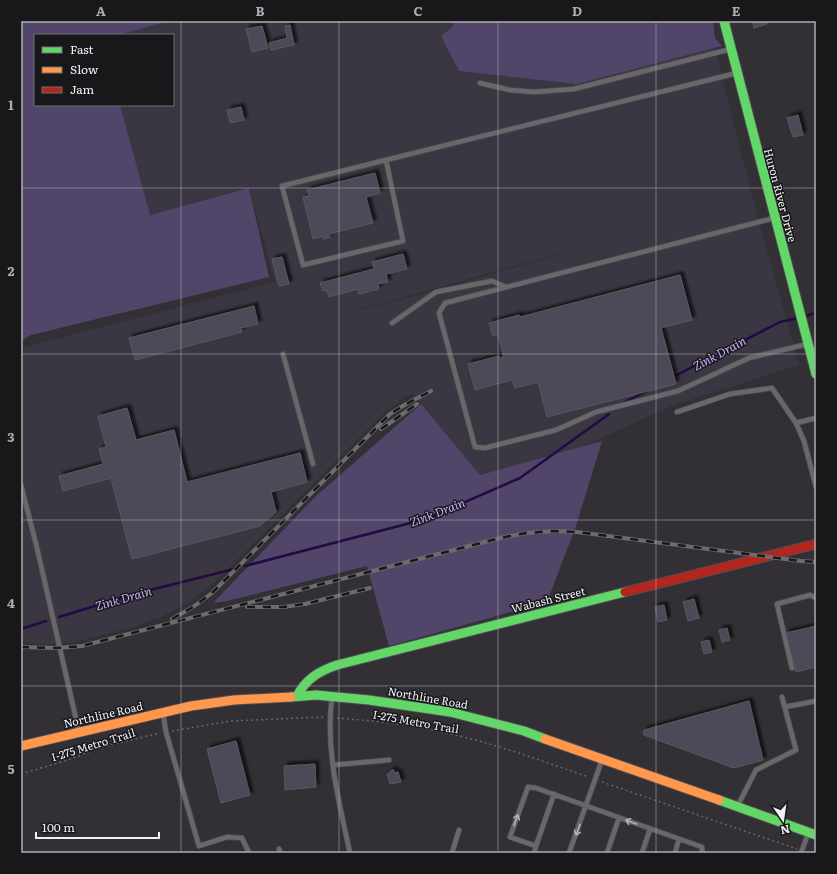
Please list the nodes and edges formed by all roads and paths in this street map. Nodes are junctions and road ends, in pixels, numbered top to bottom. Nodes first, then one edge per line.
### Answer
1 (724, 21) edge
2 (731, 49) junction
3 (737, 73) junction
4 (480, 83) dead end
5 (386, 160) junction
6 (775, 218) junction
7 (507, 287) junction
8 (392, 323) dead end
9 (808, 344) junction
10 (283, 354) dead end
11 (816, 374) edge
12 (676, 412) dead end
13 (816, 418) edge
14 (796, 423) junction
15 (313, 464) dead end
16 (21, 485) edge
17 (816, 487) edge
18 (816, 544) edge
19 (816, 598) edge
20 (792, 668) dead end
21 (296, 696) junction
22 (332, 697) junction
23 (782, 697) dead end
24 (816, 701) edge
25 (785, 707) junction
26 (163, 712) junction
27 (329, 717) junction
28 (79, 732) junction
29 (166, 732) junction
30 (21, 746) edge
31 (602, 759) junction
32 (389, 760) dead end
33 (333, 765) junction
34 (21, 774) edge
35 (595, 780) junction
36 (554, 794) junction
37 (586, 806) junction
38 (737, 807) junction
39 (619, 818) junction
40 (650, 829) junction
41 (459, 830) dead end
42 (812, 834) edge
43 (679, 839) junction
44 (536, 846) junction
45 (797, 849) dead end
46 (249, 853) edge
47 (350, 853) edge
48 (452, 853) edge
49 (534, 853) edge
50 (569, 853) edge
51 (607, 853) edge
52 (642, 853) edge
53 (675, 853) edge
54 (702, 853) edge
55 (801, 853) edge

1 - 2 street, Huron River Drive
2 - 3 street, Huron River Drive
2 - 4 lane
3 - 5 lane
3 - 6 street, Huron River Drive
5 - 5 lane
6 - 7 lane
6 - 9 street, Huron River Drive
7 - 8 lane
7 - 9 lane
9 - 11 street, Huron River Drive
10 - 15 lane
12 - 14 lane
13 - 14 lane
14 - 17 lane
16 - 28 lane
18 - 21 street, Wabash Street
19 - 20 lane
21 - 22 street, Northline Road
21 - 26 street, Northline Road
22 - 27 lane
22 - 31 street, Northline Road
23 - 25 lane
24 - 25 lane
25 - 38 lane
26 - 28 street, Northline Road
26 - 29 lane
27 - 29 path, I-275 Metro Trail
27 - 33 lane
27 - 35 path, I-275 Metro Trail
28 - 30 street, Northline Road
29 - 34 path, I-275 Metro Trail
29 - 46 lane
31 - 35 lane
31 - 38 street, Northline Road
32 - 33 lane
33 - 47 lane
35 - 37 lane
35 - 45 path, I-275 Metro Trail
36 - 37 lane
36 - 44 lane
44 -> 36 lane
37 - 39 lane
37 -> 50 lane
38 - 42 street, Northline Road
40 -> 39 lane
39 - 51 lane
40 - 43 lane
40 - 52 lane
41 - 48 lane
42 - 55 lane
43 - 53 lane
43 - 54 lane
44 - 49 lane

